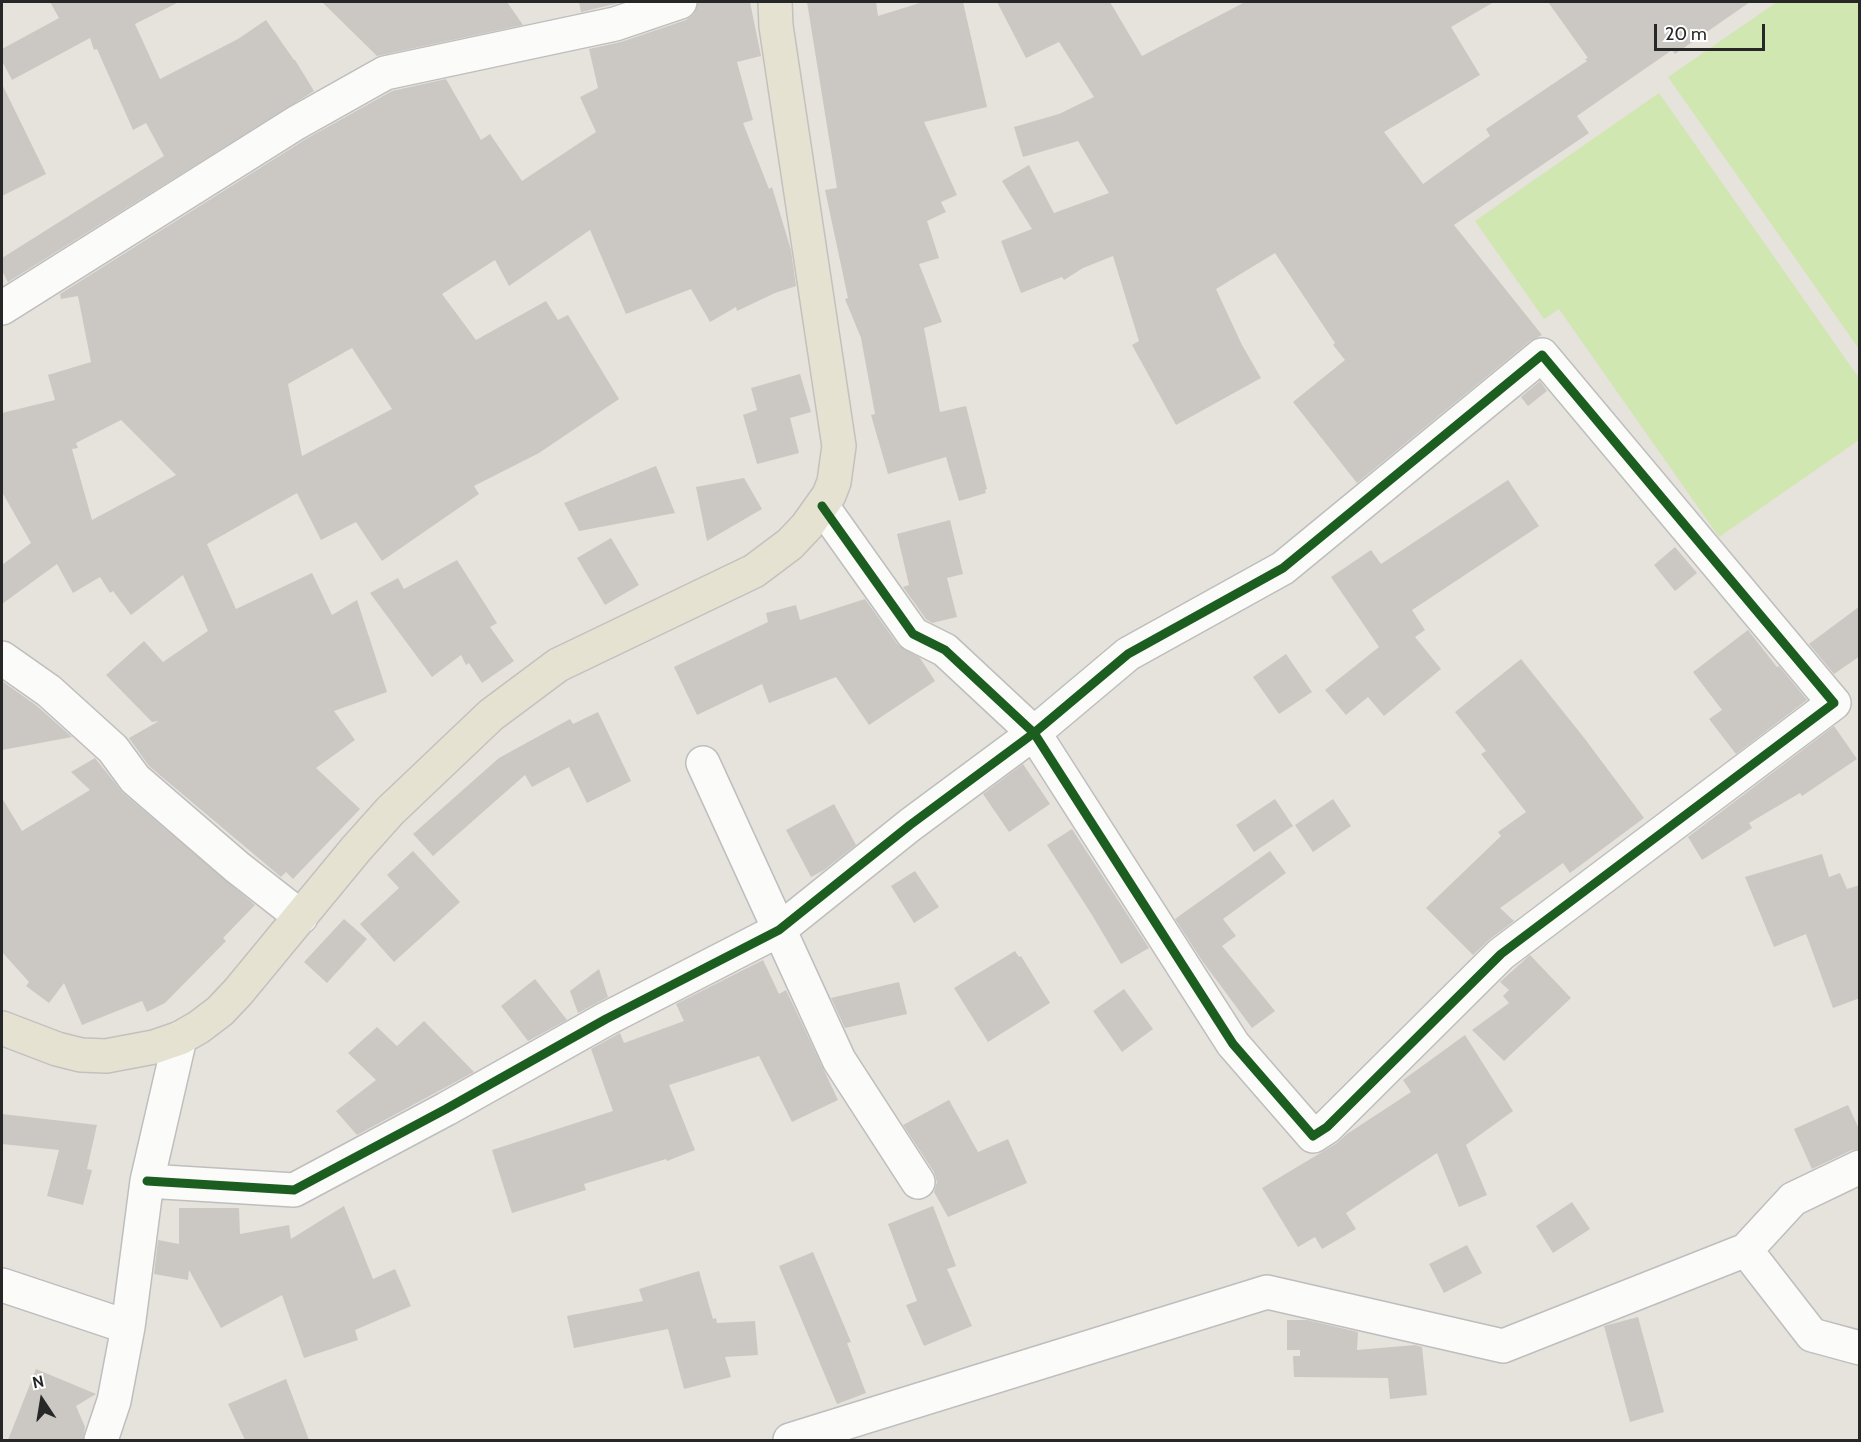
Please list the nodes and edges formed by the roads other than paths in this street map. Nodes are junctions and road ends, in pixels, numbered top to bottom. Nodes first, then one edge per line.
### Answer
1 (680, 2) edge
2 (775, 2) edge
3 (5, 296) edge
4 (822, 506) junction
5 (2, 658) edge
6 (1034, 733) junction
7 (704, 763) dead end
8 (301, 917) junction
9 (779, 930) junction
10 (2, 1028) edge
11 (180, 1038) junction
12 (1860, 1167) edge
13 (147, 1181) junction
14 (918, 1182) dead end
15 (1746, 1250) junction
16 (2, 1285) edge
17 (128, 1327) junction
18 (1860, 1348) edge
19 (101, 1440) edge
20 (790, 1440) edge

1 - 3 street
2 - 4 main road
4 - 6 street
4 - 8 main road
5 - 8 street
6 - 6 street
6 - 9 street
7 - 9 street
8 - 11 main road
9 - 13 street
9 - 14 street
10 - 11 main road
11 - 13 street
12 - 15 street
13 - 17 street
15 - 18 street
15 - 20 street
16 - 17 street
17 - 19 street

